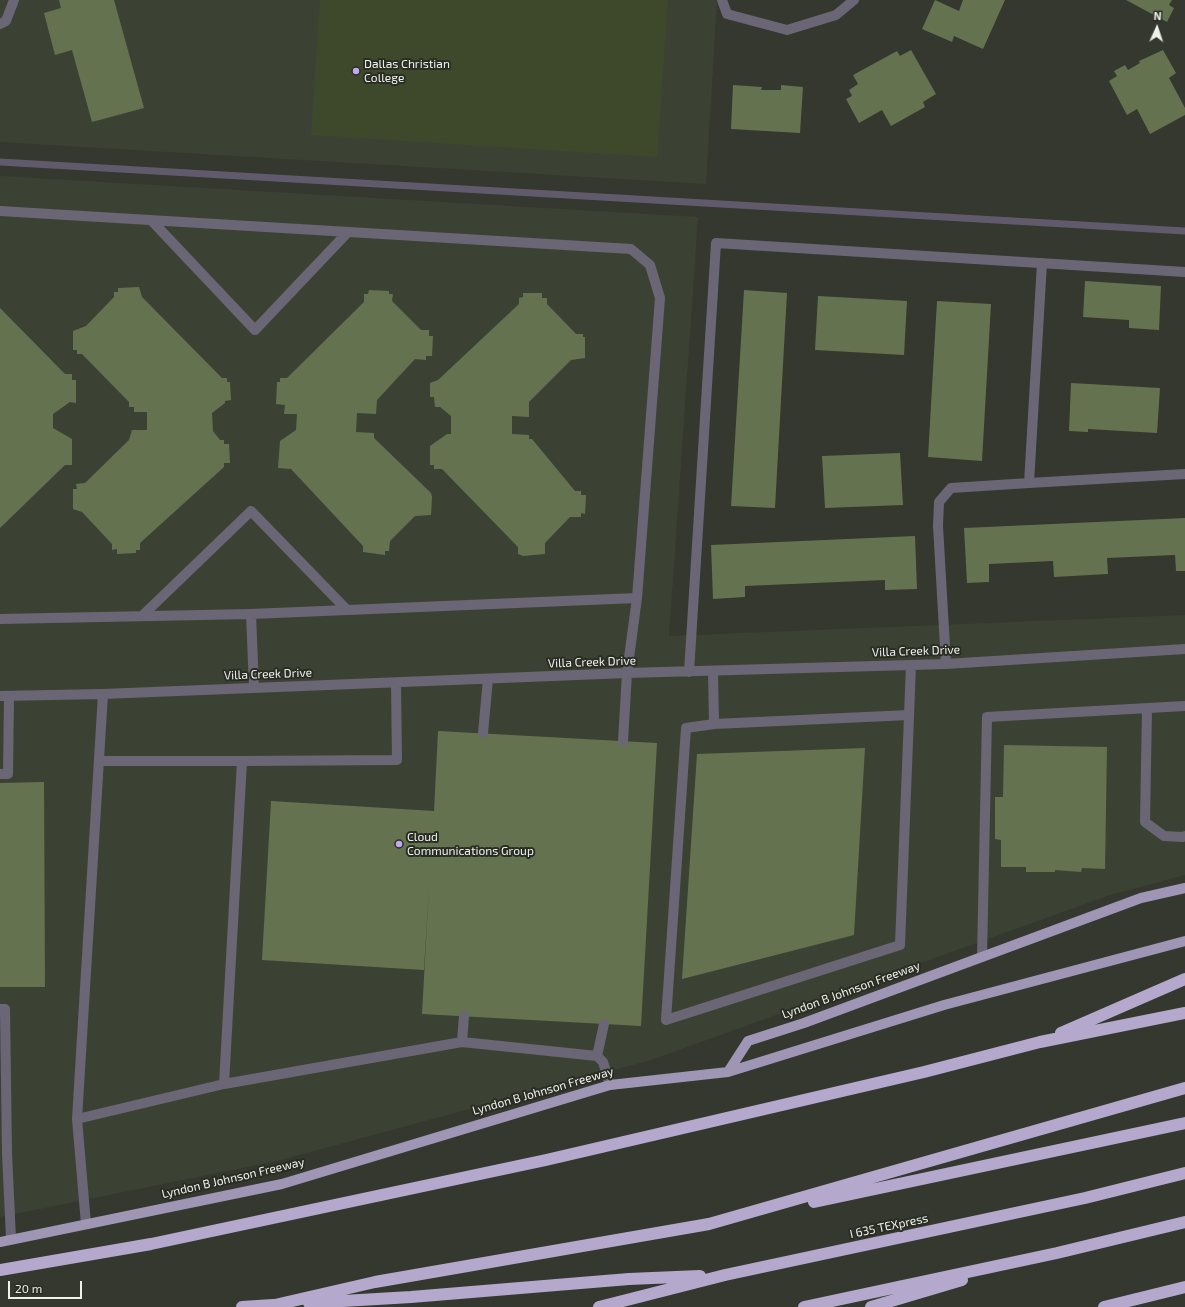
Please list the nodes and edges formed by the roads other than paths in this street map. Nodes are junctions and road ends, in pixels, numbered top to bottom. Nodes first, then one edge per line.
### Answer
1 (14, 0) edge
2 (722, 0) edge
3 (854, 0) edge
4 (0, 24) edge
5 (0, 211) edge
6 (151, 220) junction
7 (348, 232) junction
8 (1042, 263) junction
9 (1185, 272) edge
10 (1185, 474) edge
11 (1029, 483) junction
12 (637, 598) junction
13 (347, 610) junction
14 (251, 614) junction
15 (142, 616) junction
16 (0, 619) edge
17 (1185, 650) edge
18 (946, 664) junction
19 (911, 665) junction
20 (713, 671) junction
21 (689, 672) junction
22 (627, 673) junction
23 (488, 679) junction
24 (396, 683) junction
25 (254, 687) junction
26 (103, 694) junction
27 (4, 696) edge
28 (1185, 706) edge
29 (1147, 709) junction
30 (909, 716) junction
31 (714, 724) junction
32 (483, 733) dead end
33 (623, 741) dead end
34 (99, 761) junction
35 (242, 761) junction
36 (0, 774) edge
37 (1185, 836) edge
38 (1185, 888) edge
39 (1185, 941) edge
40 (982, 957) junction
41 (1185, 978) edge
42 (0, 1009) edge
43 (1185, 1013) edge
44 (464, 1016) dead end
45 (604, 1024) dead end
46 (462, 1042) junction
47 (1040, 1042) junction
48 (598, 1056) junction
49 (728, 1072) junction
50 (224, 1084) junction
51 (610, 1085) junction
52 (1185, 1088) edge
53 (77, 1119) junction
54 (1185, 1123) edge
55 (4, 1154) edge
56 (1185, 1173) edge
57 (1185, 1222) edge
58 (86, 1224) junction
59 (709, 1224) junction
60 (11, 1239) junction
61 (0, 1242) edge
62 (1057, 1253) junction
63 (0, 1270) edge
64 (725, 1275) junction
65 (1185, 1287) edge
66 (242, 1307) edge
67 (266, 1307) edge
68 (599, 1307) edge
69 (804, 1307) edge
70 (871, 1307) edge
71 (1104, 1307) edge

1 - 4 street
2 - 3 street
5 - 6 street
6 - 7 street
6 - 7 street
7 - 12 street
8 - 9 street
8 - 11 street
8 - 21 street
10 - 11 street
11 - 18 street
12 - 13 street
12 - 22 street
13 - 14 street
13 - 15 street
14 - 15 street
14 - 25 street
15 - 16 street
17 - 18 street, Villa Creek Drive
18 - 19 street, Villa Creek Drive
19 - 20 street, Villa Creek Drive
19 - 30 street
20 - 21 street, Villa Creek Drive
20 - 31 street
21 - 22 street, Villa Creek Drive
22 - 23 street, Villa Creek Drive
22 - 33 street
23 - 24 street, Villa Creek Drive
23 - 32 street
24 - 25 street, Villa Creek Drive
24 - 35 street
25 - 26 street, Villa Creek Drive
26 - 27 street, Villa Creek Drive
26 - 34 street
27 - 36 street
28 - 29 street
29 - 37 street
29 - 40 street
30 - 31 street
30 - 31 street
34 - 35 street
34 - 53 street
35 - 50 street
38 - 40 main road, Lyndon B Johnson Freeway
39 - 49 main road
40 - 49 main road, Lyndon B Johnson Freeway
41 - 47 highway
42 - 55 street
43 - 47 highway
44 - 46 street
45 - 48 street
46 - 48 street
46 - 50 street
47 - 63 highway
48 - 51 street
49 - 51 main road, Lyndon B Johnson Freeway
50 - 53 street
51 - 58 main road, Lyndon B Johnson Freeway
52 - 59 highway
53 - 58 street
54 - 59 highway
55 - 60 street
56 - 64 highway, I 635 TEXpress
57 - 62 highway
58 - 60 main road, Lyndon B Johnson Freeway
59 - 67 highway
60 - 61 main road, Lyndon B Johnson Freeway
62 - 69 highway
62 - 70 highway
64 - 66 highway
64 - 68 highway, I 635 TEXpress
65 - 71 highway

